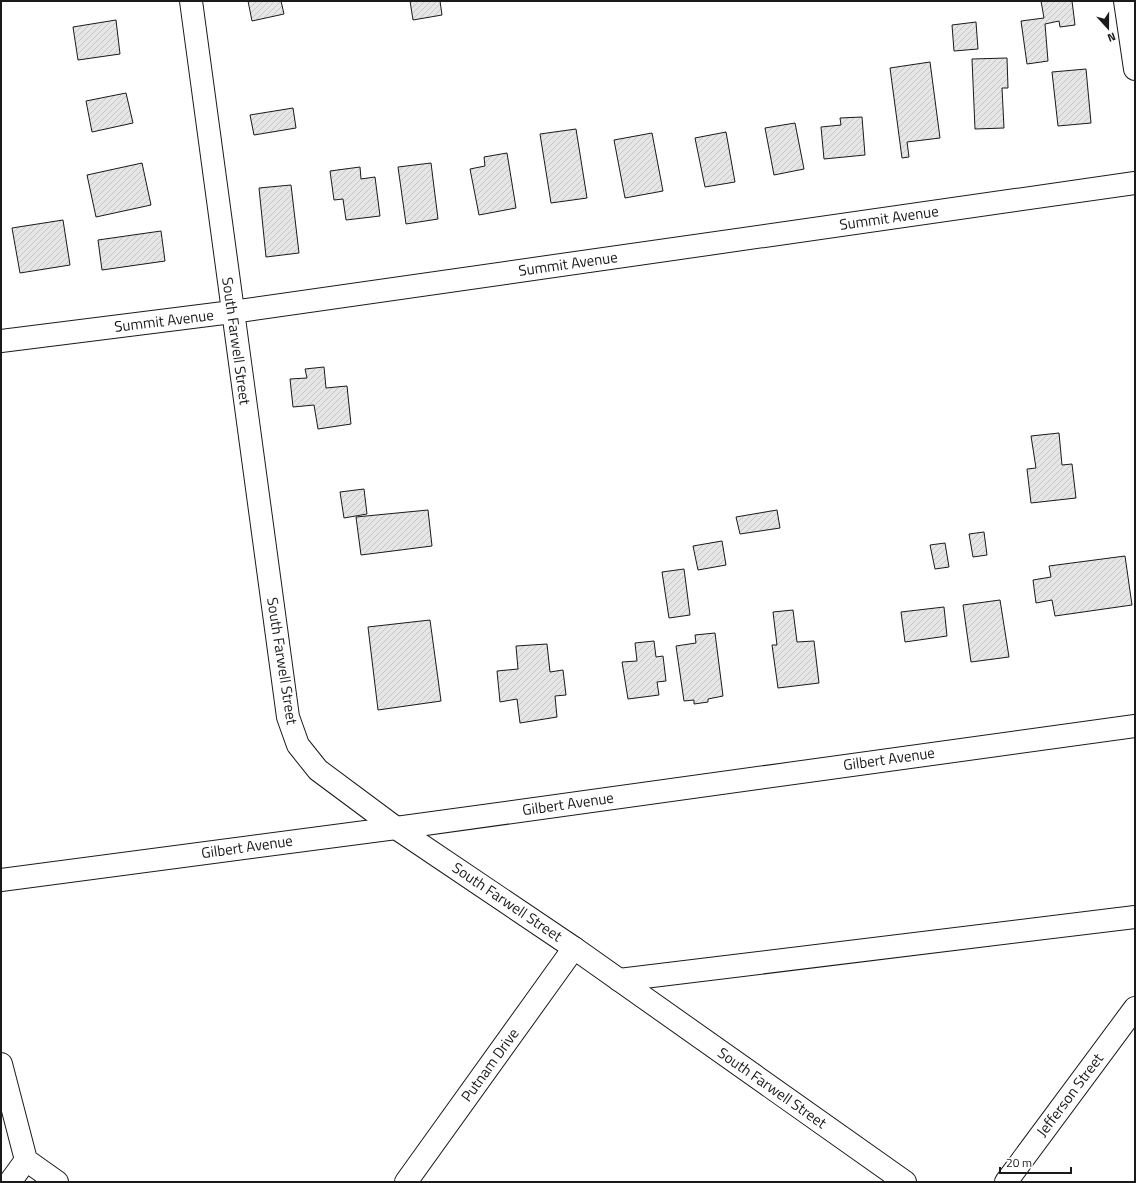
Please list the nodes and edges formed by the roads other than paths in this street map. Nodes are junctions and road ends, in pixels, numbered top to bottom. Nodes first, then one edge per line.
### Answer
1 (191, 1) edge
2 (1125, 1) edge
3 (1135, 68) edge
4 (1135, 183) edge
5 (232, 312) junction
6 (1, 341) edge
7 (1135, 726) edge
8 (396, 828) junction
9 (1, 880) edge
10 (1135, 917) edge
11 (574, 948) junction
12 (619, 980) junction
13 (1135, 1008) edge
14 (1, 1064) edge
15 (26, 1160) junction
16 (10, 1182) edge
17 (57, 1182) edge
18 (406, 1182) edge
19 (905, 1182) edge
20 (1006, 1182) edge

1 - 5 street, South Farwell Street
2 - 3 street
4 - 5 street, Summit Avenue
5 - 6 street, Summit Avenue
5 - 8 street, South Farwell Street
7 - 8 street, Gilbert Avenue
8 - 9 street, Gilbert Avenue
8 - 11 street, South Farwell Street
10 - 12 street
11 - 12 street, South Farwell Street
11 - 18 street, Putnam Drive
12 - 19 street, South Farwell Street
13 - 20 street, Jefferson Street
14 - 15 street
15 - 16 street
15 - 17 street

